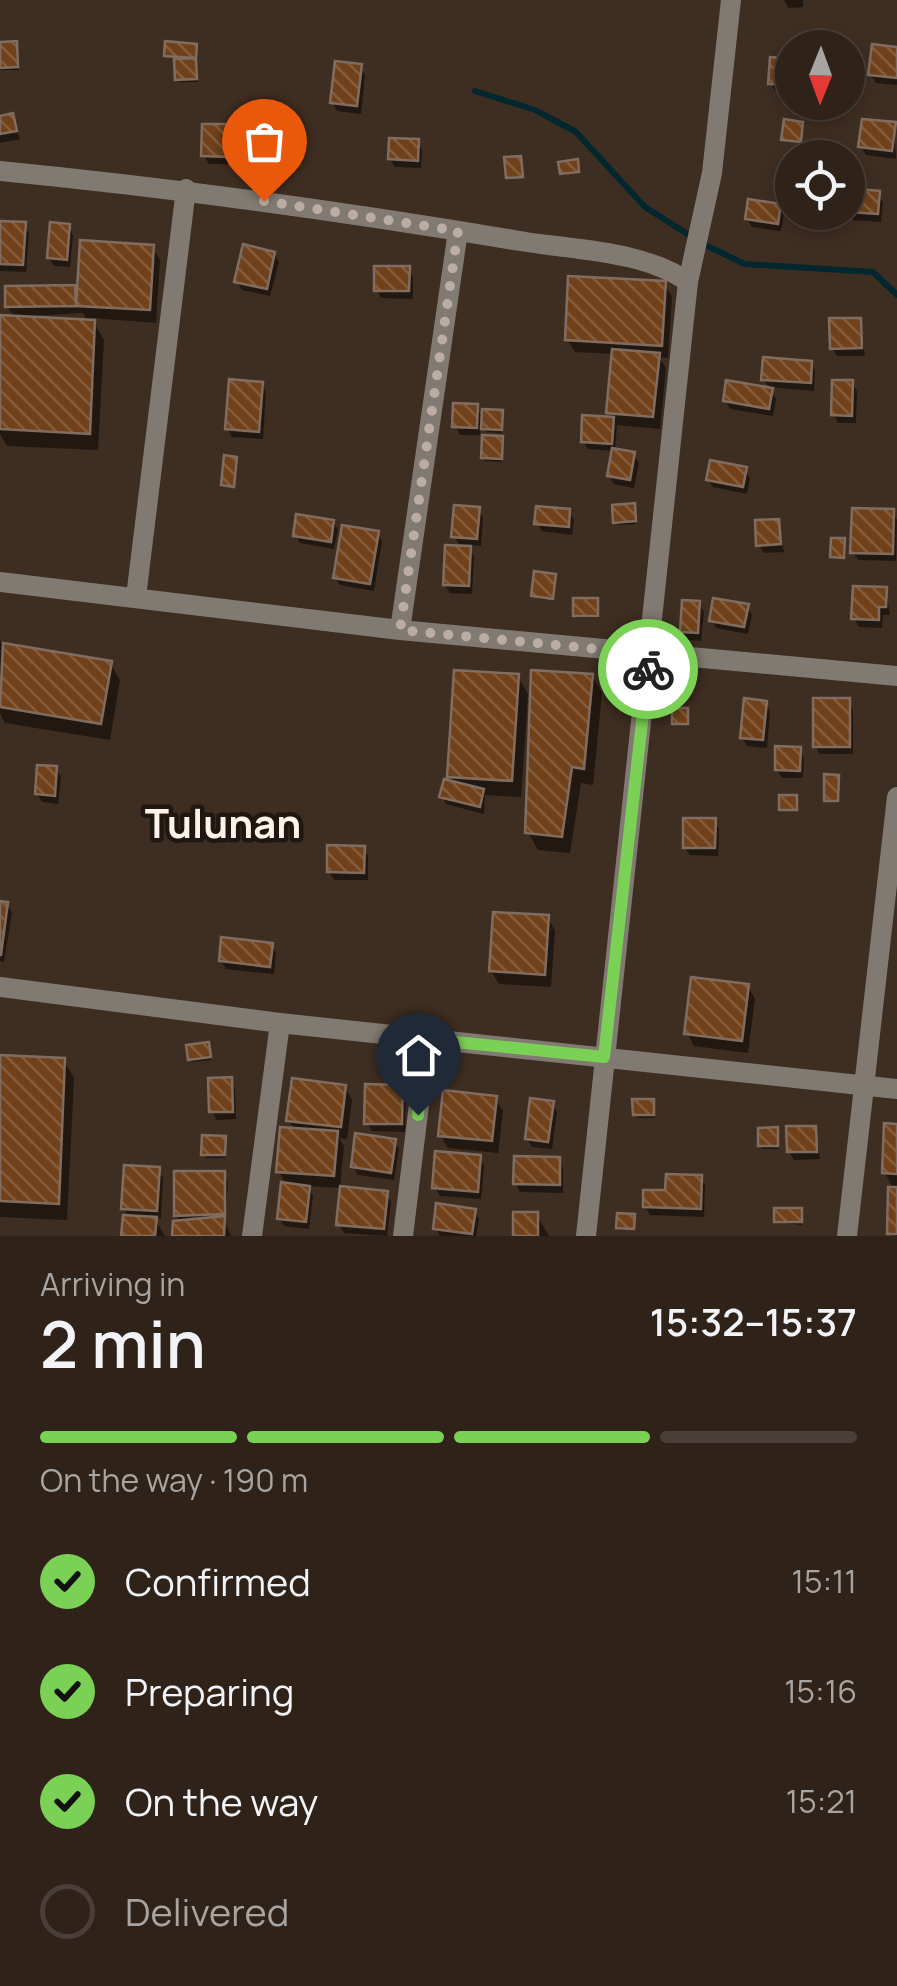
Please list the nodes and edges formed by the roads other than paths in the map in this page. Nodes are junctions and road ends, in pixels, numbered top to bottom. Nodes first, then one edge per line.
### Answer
1 (731, 0) edge
2 (0, 170) edge
3 (186, 189) junction
4 (458, 231) junction
5 (688, 282) junction
6 (0, 582) edge
7 (136, 598) junction
8 (400, 630) junction
9 (649, 654) junction
10 (897, 676) edge
11 (897, 798) edge
12 (0, 987) edge
13 (280, 1022) junction
14 (426, 1039) junction
15 (604, 1057) junction
16 (865, 1086) junction
17 (897, 1089) edge
18 (252, 1236) edge
19 (403, 1236) edge
20 (586, 1236) edge
21 (846, 1236) edge

1 - 5 street
2 - 3 street
3 - 4 street
3 - 7 street
4 - 5 street
4 - 8 street
5 - 9 street
6 - 7 street
7 - 8 street
8 - 9 street
9 - 10 street
9 - 15 street
11 - 16 street
12 - 13 street
13 - 14 street
13 - 18 street
14 - 15 street
14 - 19 street
15 - 16 street
15 - 20 street
16 - 17 street
16 - 21 street

